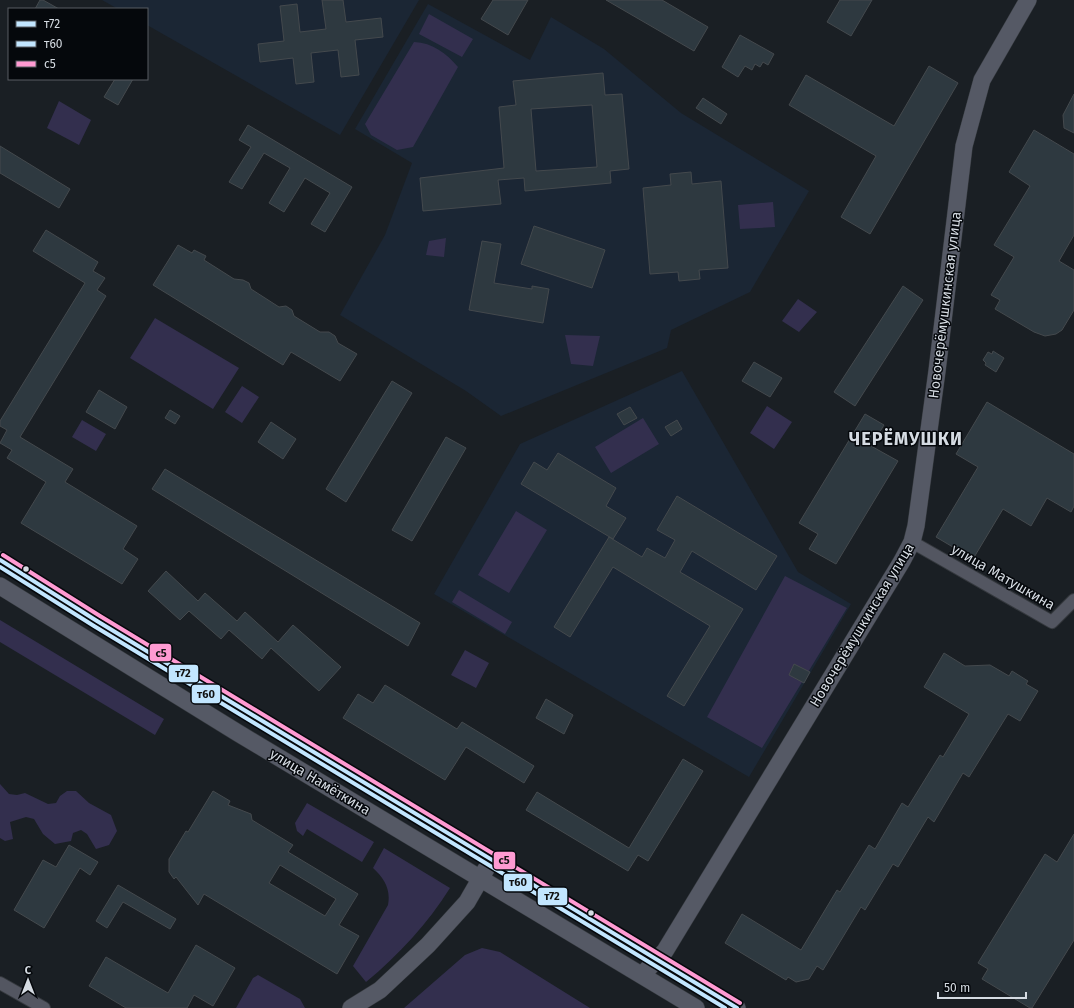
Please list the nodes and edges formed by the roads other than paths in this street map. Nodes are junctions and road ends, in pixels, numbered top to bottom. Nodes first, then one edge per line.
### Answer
1 (1028, 0) edge
2 (912, 542) junction
3 (0, 560) edge
4 (0, 586) edge
5 (1074, 600) edge
6 (397, 803) junction
7 (387, 822) junction
8 (490, 859) junction
9 (482, 879) junction
10 (657, 960) junction
11 (642, 975) junction
12 (0, 983) edge
13 (44, 1008) edge
14 (351, 1008) edge
15 (696, 1008) edge
16 (737, 1008) edge

1 - 2 main road, Новочерёмушкинская улица
2 - 5 street, улица Матушкина
2 - 10 main road, Новочерёмушкинская улица
3 - 6 main road, улица Намёткина
4 - 7 main road, улица Намёткина
6 - 7 street
6 - 8 main road, улица Намёткина
7 - 9 main road, улица Намёткина
8 - 9 main road
8 - 10 main road, улица Намёткина
9 - 11 main road, улица Намёткина
9 - 14 main road
10 - 11 main road, Новочерёмушкинская улица
10 - 16 main road, улица Намёткина
11 - 15 main road, улица Намёткина
12 - 13 street

